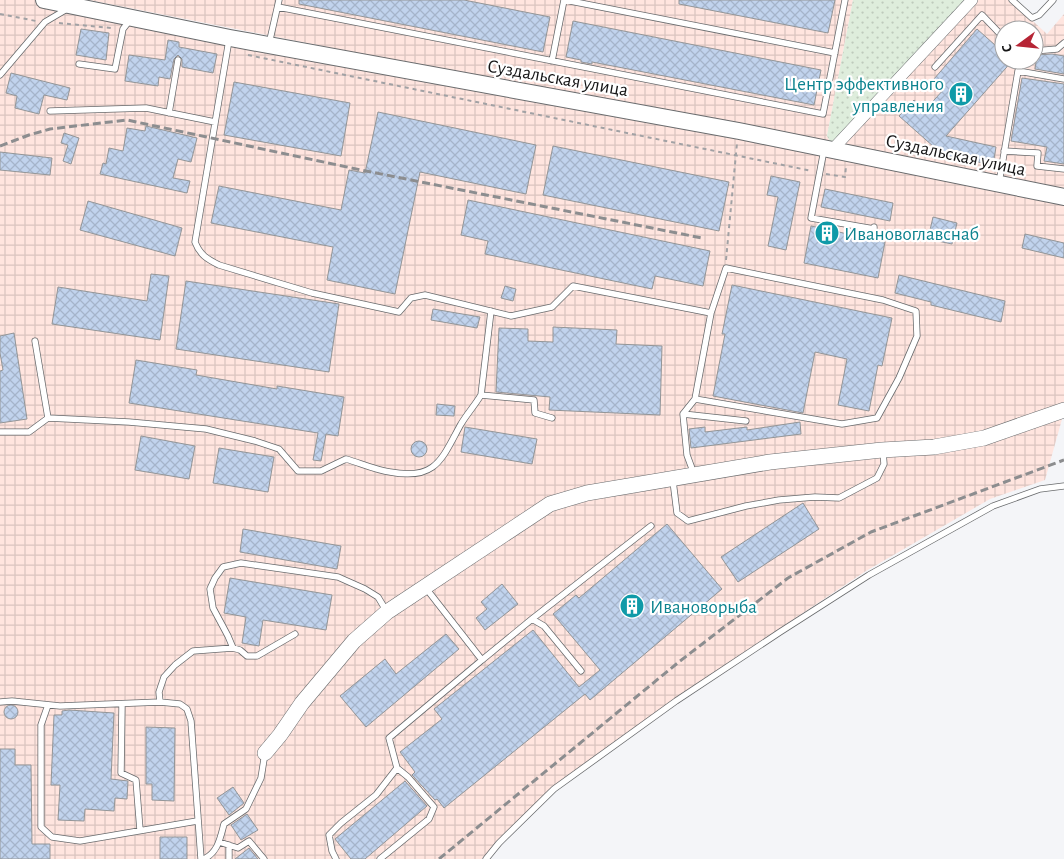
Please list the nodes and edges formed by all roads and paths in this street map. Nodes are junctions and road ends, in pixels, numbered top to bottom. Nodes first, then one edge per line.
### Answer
1 (44, 0) edge
2 (279, 0) edge
3 (564, 0) edge
4 (845, 0) edge
5 (972, 0) edge
6 (1012, 0) edge
7 (1053, 0) edge
8 (71, 6) junction
9 (278, 7) junction
10 (0, 14) edge
11 (45, 22) junction
12 (127, 24) junction
13 (994, 28) edge
14 (1064, 43) edge
15 (228, 44) junction
16 (268, 44) junction
17 (1044, 50) edge
18 (835, 53) junction
19 (178, 60) dead end
20 (552, 61) junction
21 (79, 64) dead end
22 (935, 67) dead end
23 (1018, 71) joint
24 (0, 75) edge
25 (1064, 78) edge
26 (50, 111) dead end
27 (170, 113) junction
28 (215, 122) junction
29 (738, 131) junction
30 (835, 150) junction
31 (1004, 152) junction
32 (736, 154) junction
33 (1064, 169) edge
34 (818, 172) junction
35 (999, 183) junction
36 (1064, 196) edge
37 (874, 227) dead end
38 (726, 268) junction
39 (491, 311) junction
40 (711, 313) junction
41 (35, 341) dead end
42 (481, 395) junction
43 (696, 399) junction
44 (1064, 410) edge
45 (683, 414) junction
46 (48, 418) junction
47 (552, 418) dead end
48 (746, 421) dead end
49 (0, 432) edge
50 (882, 450) junction
51 (694, 475) junction
52 (673, 478) junction
53 (1064, 486) edge
54 (651, 526) dead end
55 (425, 587) junction
56 (387, 612) junction
57 (532, 619) junction
58 (295, 634) dead end
59 (233, 648) junction
60 (482, 660) junction
61 (581, 671) dead end
62 (0, 702) edge
63 (160, 702) junction
64 (122, 704) junction
65 (48, 706) junction
66 (265, 754) joint
67 (397, 768) junction
68 (197, 821) junction
69 (140, 830) junction
70 (219, 842) junction
71 (229, 845) junction
72 (202, 859) edge
73 (228, 859) edge
74 (264, 859) edge
75 (336, 859) edge
76 (380, 859) edge
77 (486, 859) edge

1 - 8 main road, Суздальская улица
2 - 9 lane
3 - 18 lane
3 - 20 lane
4 - 18 lane
5 - 30 street
6 - 7 lane
8 - 11 lane
8 - 12 main road, Суздальская улица
9 - 16 lane
9 - 20 lane
10 - 11 path
11 - 12 path
11 - 24 lane
12 - 15 main road, Суздальская улица
12 - 21 lane
13 - 22 lane
14 - 17 lane
15 - 16 main road, Суздальская улица
15 - 28 lane
15 - 32 path
16 - 29 main road, Суздальская улица
18 - 20 lane
19 - 27 lane
23 - 25 lane
23 - 31 lane
26 - 27 lane
27 - 28 lane
28 - 39 lane
29 - 30 main road, Суздальская улица
29 - 32 path
30 - 34 lane
30 - 34 path
30 - 35 main road, Суздальская улица
31 - 33 lane
31 - 35 lane
32 - 34 path
32 - 38 path
34 - 37 lane
35 - 36 main road, Суздальская улица
38 - 40 lane
38 - 43 lane
39 - 40 lane
39 - 42 lane
40 - 43 lane
41 - 46 lane
42 - 46 lane
42 - 47 lane
43 - 45 lane
44 - 50 street
45 - 48 lane
45 - 51 lane
46 - 49 lane
50 - 51 street
50 - 52 lane
51 - 52 street
52 - 55 street
53 - 77 lane
54 - 57 lane
55 - 56 street
55 - 60 lane
56 - 59 lane
56 - 66 street
57 - 60 lane
57 - 61 lane
58 - 59 lane
59 - 63 lane
60 - 67 lane
62 - 65 lane
63 - 64 lane
63 - 68 lane
64 - 65 lane
64 - 69 lane
65 - 69 lane
66 - 70 lane
67 - 75 lane
67 - 76 lane
68 - 69 lane
68 - 72 lane
70 - 71 lane
70 - 72 lane
71 - 73 lane
71 - 74 lane

